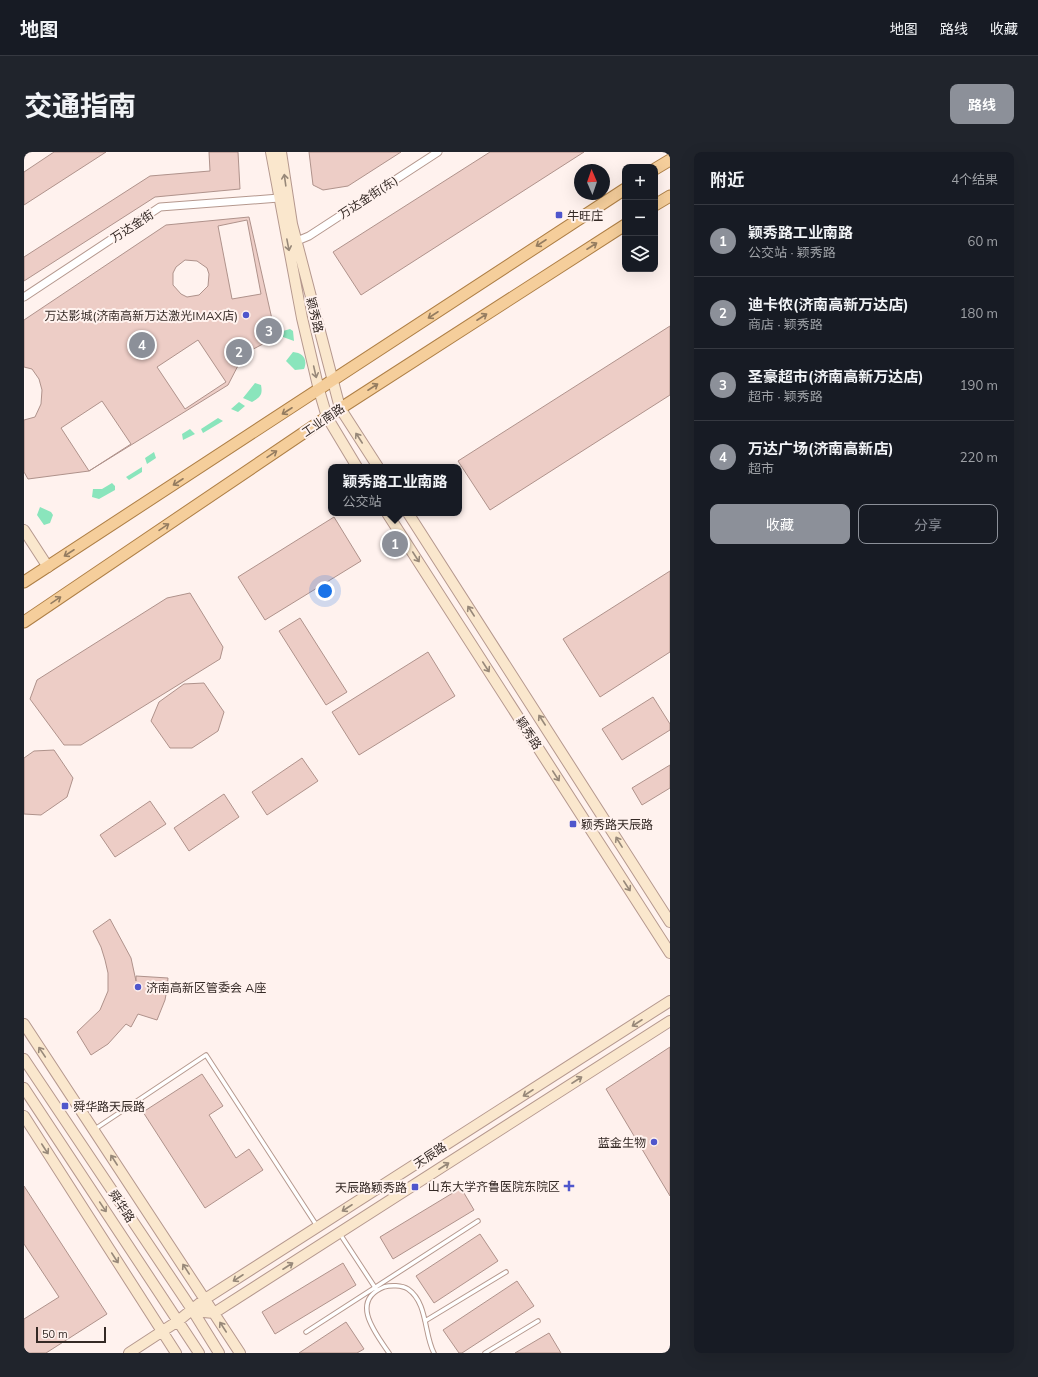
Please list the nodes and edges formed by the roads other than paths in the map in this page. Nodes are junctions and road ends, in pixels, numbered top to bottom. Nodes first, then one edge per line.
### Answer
1 (271, 152) edge
2 (281, 152) edge
3 (438, 152) edge
4 (670, 160) edge
5 (658, 167) edge
6 (622, 191) edge
7 (670, 196) edge
8 (279, 198) junction
9 (658, 203) edge
10 (622, 227) edge
11 (297, 241) junction
12 (24, 297) edge
13 (332, 381) junction
14 (319, 390) junction
15 (340, 408) junction
16 (327, 417) junction
17 (355, 464) edge
18 (376, 464) edge
19 (389, 516) edge
20 (410, 516) edge
21 (24, 530) edge
22 (48, 566) junction
23 (24, 582) edge
24 (24, 622) edge
25 (670, 922) edge
26 (670, 952) edge
27 (670, 1001) edge
28 (670, 1021) edge
29 (24, 1024) edge
30 (24, 1059) edge
31 (24, 1088) edge
32 (24, 1116) edge
33 (94, 1129) junction
34 (478, 1221) dead end
35 (318, 1228) junction
36 (339, 1233) junction
37 (506, 1272) dead end
38 (376, 1289) junction
39 (206, 1300) junction
40 (193, 1311) junction
41 (214, 1313) junction
42 (178, 1321) junction
43 (426, 1321) junction
44 (538, 1321) dead end
45 (162, 1332) junction
46 (306, 1332) dead end
47 (129, 1353) edge
48 (176, 1353) edge
49 (199, 1353) edge
50 (219, 1353) edge
51 (240, 1353) edge
52 (389, 1353) edge
53 (434, 1353) edge
54 (486, 1353) edge

1 - 8 main road, 颖秀路
11 -> 2 main road, 颖秀路
3 - 11 street, 万达金街(东)
4 - 5 main road
6 -> 13 main road
7 - 9 main road
8 - 12 street, 万达金街
8 -> 14 main road, 颖秀路
15 -> 10 main road, 工业南路
11 - 13 main road, 颖秀路
13 - 14 main road
13 - 15 main road, 颖秀路
14 - 16 main road, 颖秀路
14 -> 22 main road
15 - 16 main road, 工业南路
18 -> 15 main road, 颖秀路
16 - 17 main road, 颖秀路
24 -> 16 main road, 工业南路
19 -> 26 main road, 颖秀路
25 -> 20 main road, 颖秀路
21 - 22 main road
22 - 23 main road
27 -> 35 main road, 天辰路
36 -> 28 main road, 天辰路
33 -> 29 main road
30 - 40 main road, 舜华路
31 -> 42 main road, 舜华路
32 -> 45 main road
33 - 35 lane
39 -> 33 main road
34 - 38 lane
35 -> 39 main road, 天辰路
36 - 38 lane
41 -> 36 main road, 天辰路
37 - 43 lane
38 - 43 lane
38 - 46 lane
38 - 52 lane
39 - 40 main road, 天辰路
39 - 41 main road
40 - 41 main road
40 - 42 main road, 天辰路
40 - 50 main road, 舜华路
51 -> 41 main road
42 - 45 main road, 天辰路
42 - 49 main road, 舜华路
43 - 53 lane
44 - 54 lane
45 - 47 main road, 天辰路
45 - 48 main road

